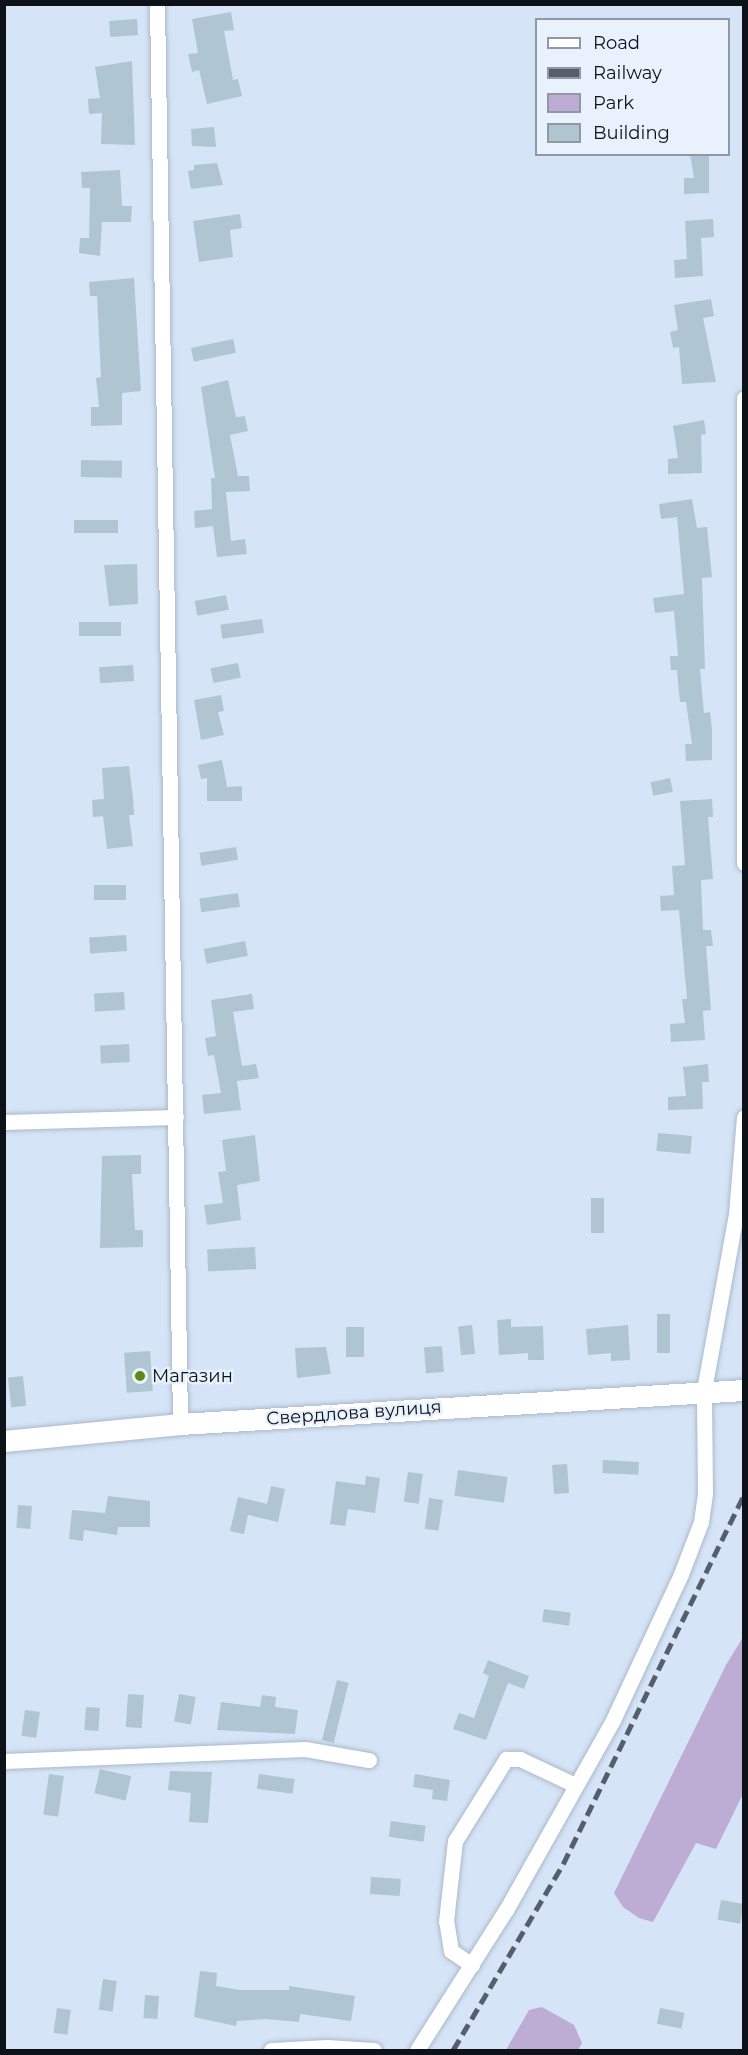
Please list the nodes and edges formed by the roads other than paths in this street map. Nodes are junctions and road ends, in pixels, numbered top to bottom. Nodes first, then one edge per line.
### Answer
1 (157, 4) edge
2 (744, 398) edge
3 (744, 863) edge
4 (176, 1117) junction
5 (744, 1117) edge
6 (4, 1122) edge
7 (704, 1390) junction
8 (744, 1390) edge
9 (180, 1424) junction
10 (4, 1441) edge
11 (369, 1760) dead end
12 (4, 1761) edge
13 (575, 1785) junction
14 (472, 1965) junction
15 (271, 2050) edge
16 (374, 2050) edge
17 (417, 2050) edge

1 - 4 street
2 - 3 street
4 - 6 street
4 - 9 street
5 - 7 street
7 - 8 street, Свердлова вулиця
7 - 9 street, Свердлова вулиця
7 - 13 street
9 - 10 street, Свердлова вулиця
11 - 12 street
13 - 14 street
13 - 14 street
14 - 17 street
15 - 16 street

